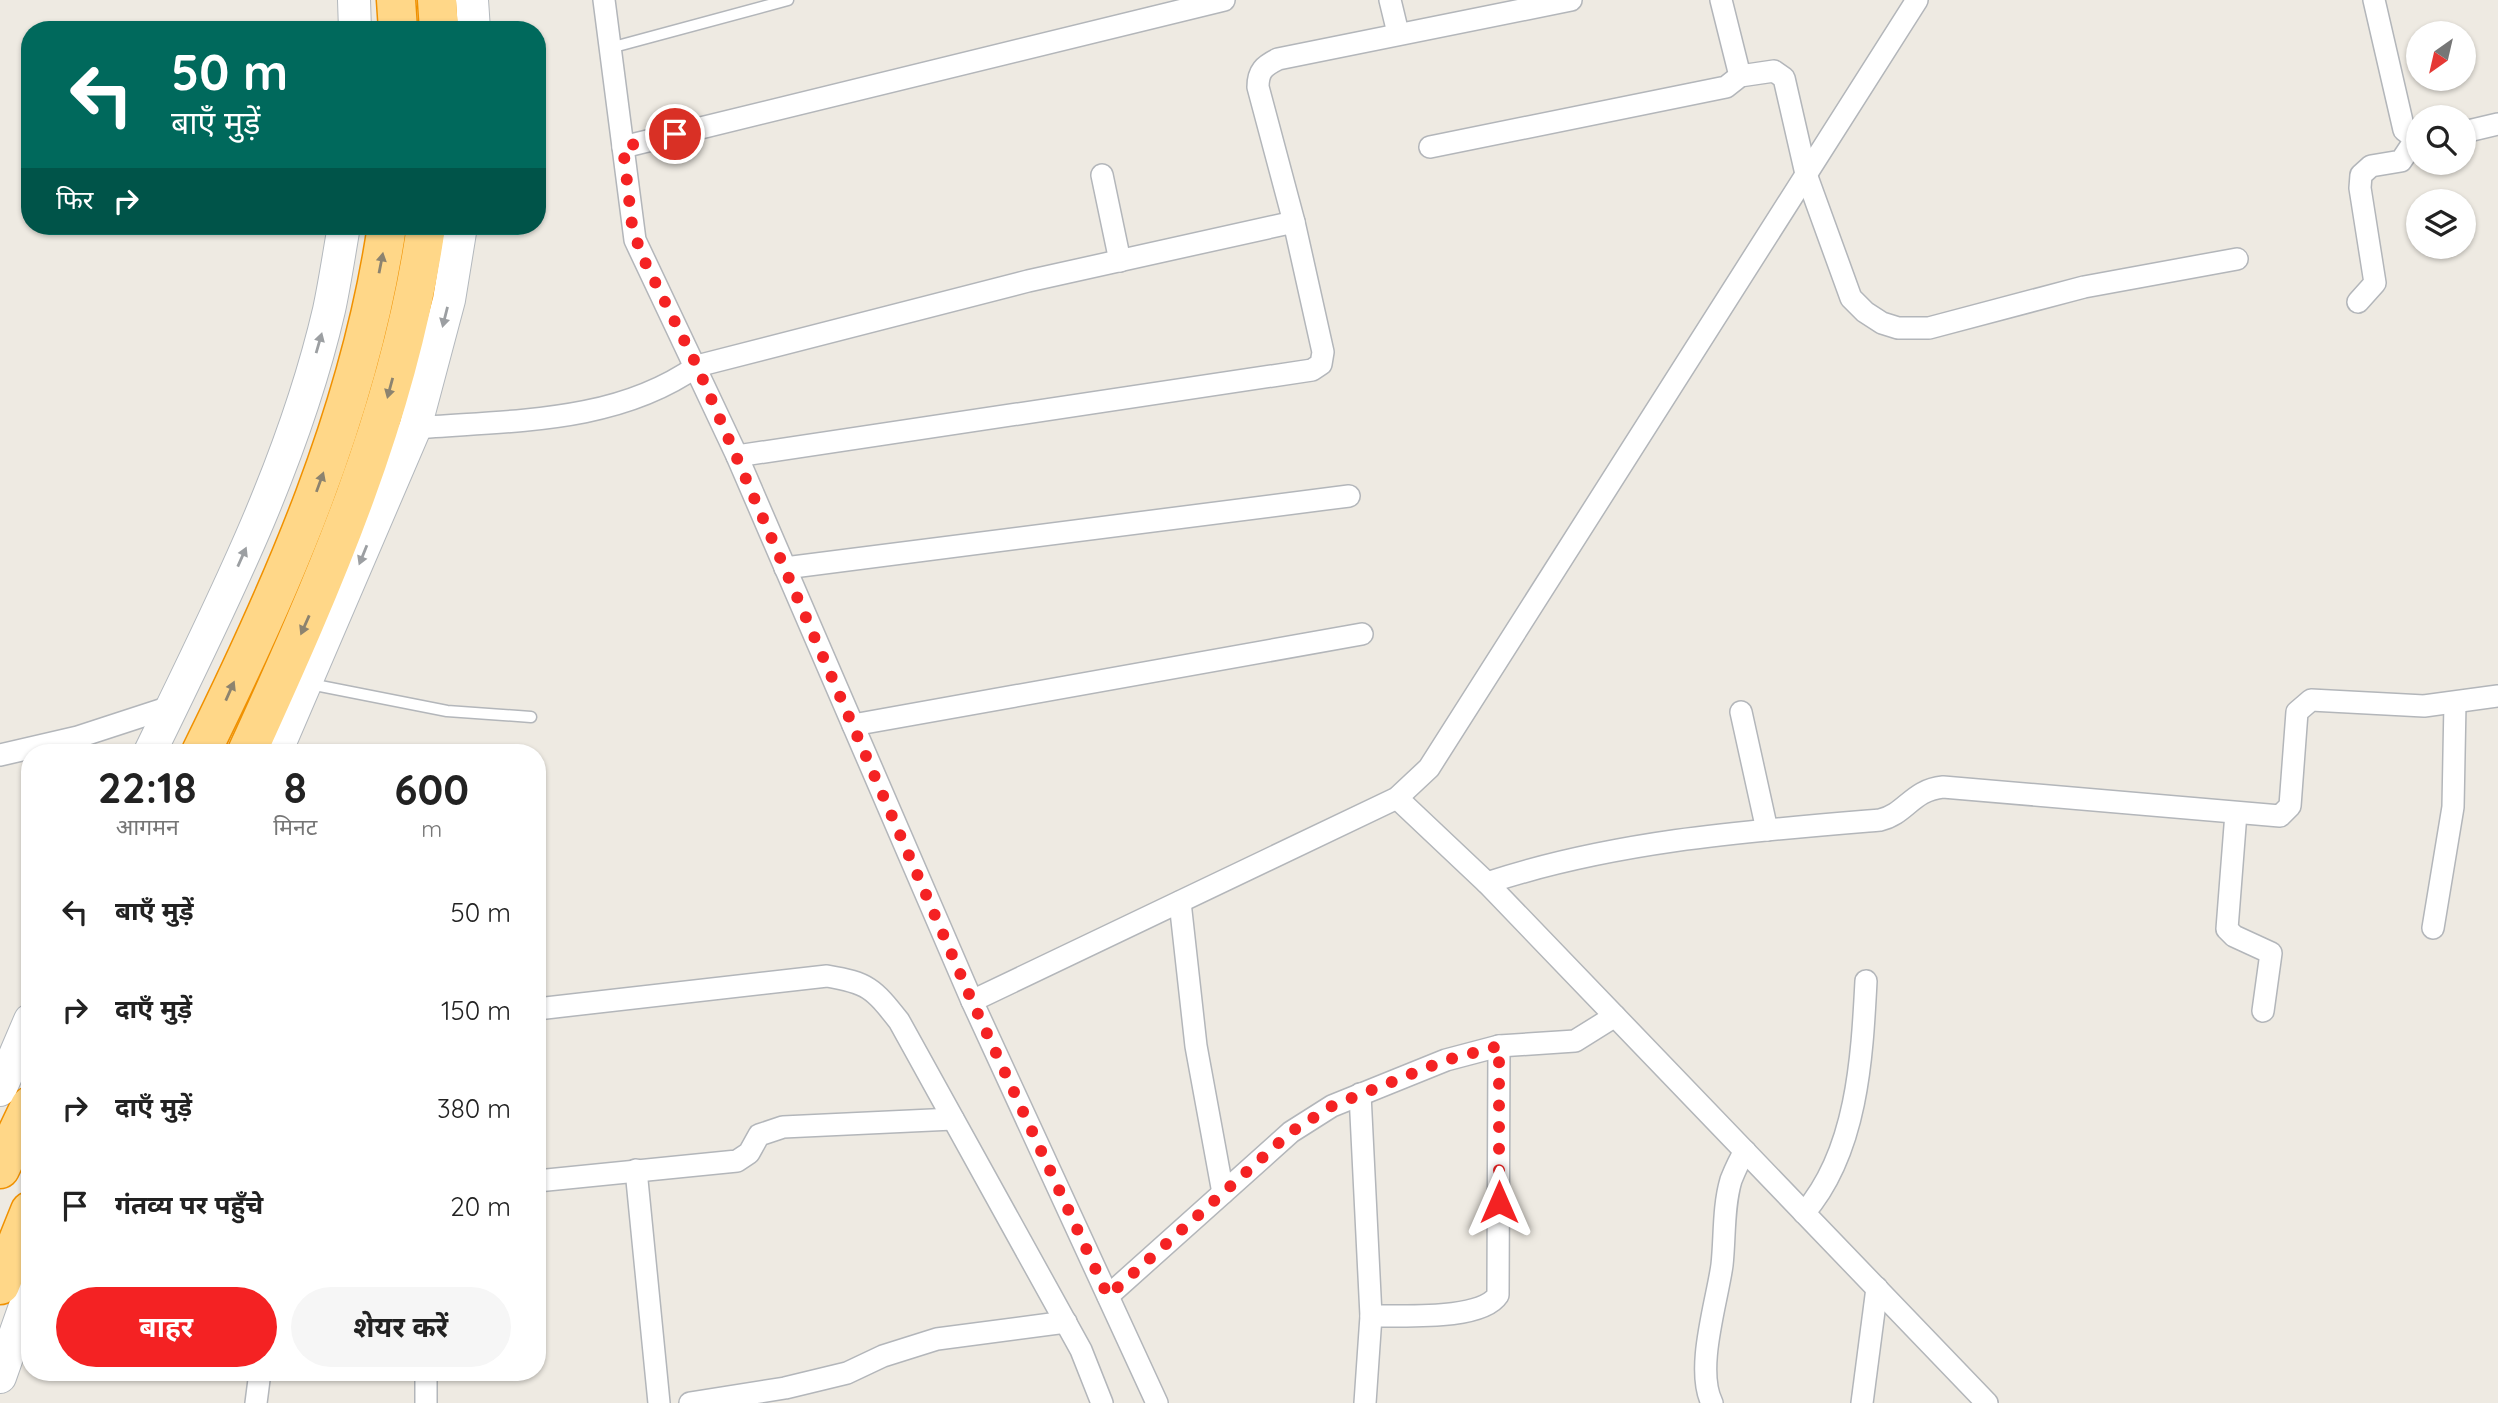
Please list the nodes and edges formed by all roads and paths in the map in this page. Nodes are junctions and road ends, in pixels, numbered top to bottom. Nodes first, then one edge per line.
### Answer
1 (354, 0) edge
2 (396, 0) edge
3 (437, 0) edge
4 (472, 0) edge
5 (604, 0) edge
6 (788, 0) edge
7 (1224, 0) edge
8 (1390, 0) edge
9 (1571, 0) edge
10 (1721, 0) edge
11 (1917, 0) edge
12 (2374, 0) edge
13 (355, 21) edge
14 (397, 21) edge
15 (438, 21) edge
16 (473, 21) edge
17 (1398, 33) junction
18 (610, 48) junction
19 (1740, 75) junction
20 (2498, 124) edge
21 (2476, 129) edge
22 (2406, 132) edge
23 (623, 147) junction
24 (1430, 147) dead end
25 (2406, 154) edge
26 (1806, 174) junction
27 (1102, 175) dead end
28 (1294, 222) junction
29 (342, 235) edge
30 (385, 235) edge
31 (424, 235) edge
32 (460, 235) edge
33 (2237, 259) dead end
34 (1120, 261) junction
35 (2357, 302) dead end
36 (690, 371) junction
37 (415, 428) junction
38 (737, 456) junction
39 (1349, 496) dead end
40 (785, 568) junction
41 (1362, 634) dead end
42 (307, 683) junction
43 (2498, 696) edge
44 (2455, 703) junction
45 (173, 706) junction
46 (1741, 712) dead end
47 (531, 717) dead end
48 (853, 725) junction
49 (48, 744) edge
50 (154, 744) edge
51 (205, 744) edge
52 (251, 744) edge
53 (280, 744) edge
54 (21, 750) edge
55 (0, 755) edge
56 (1397, 798) junction
57 (2236, 813) junction
58 (1767, 830) junction
59 (1487, 883) junction
60 (1180, 902) junction
61 (2433, 928) dead end
62 (1866, 981) dead end
63 (972, 1001) junction
64 (546, 1008) edge
65 (2263, 1011) dead end
66 (1615, 1016) junction
67 (1499, 1046) junction
68 (21, 1050) edge
69 (8, 1093) edge
70 (1360, 1094) junction
71 (953, 1119) junction
72 (1745, 1151) junction
73 (0, 1169) edge
74 (636, 1170) junction
75 (546, 1180) edge
76 (1223, 1193) junction
77 (1804, 1213) junction
78 (21, 1233) edge
79 (0, 1285) edge
80 (1877, 1288) junction
81 (1108, 1296) junction
82 (1371, 1316) junction
83 (21, 1318) edge
84 (1066, 1322) junction
85 (0, 1377) edge
86 (259, 1381) edge
87 (426, 1381) edge
88 (256, 1403) edge
89 (426, 1403) edge
90 (659, 1403) edge
91 (698, 1403) edge
92 (1102, 1403) edge
93 (1157, 1403) edge
94 (1365, 1403) edge
95 (1712, 1403) edge
96 (1862, 1403) edge
97 (1987, 1403) edge

1 - 13 street
2 - 14 highway
3 - 15 highway
4 - 16 street
5 - 18 street
6 - 18 lane
7 - 23 street
8 - 17 street
9 - 17 street
10 - 19 street
11 - 26 street
12 - 22 street
17 - 28 street
18 - 23 street
19 - 24 street
19 - 26 street
20 - 21 street
23 - 36 street
25 - 35 street
26 - 33 street
26 - 56 street
27 - 34 street
28 - 34 street
28 - 38 street
45 -> 29 street
51 -> 30 highway
31 -> 52 highway
32 -> 37 street
34 - 36 street
36 - 37 street
36 - 38 street
37 -> 42 street
38 - 40 street
39 - 40 street
40 - 48 street
41 - 48 street
42 - 47 lane
42 - 53 street
43 - 44 street
44 - 57 street
44 - 61 street
45 - 49 street
45 - 50 street
46 - 58 street
48 - 63 street
54 - 55 street
56 - 59 street
56 - 60 street
57 - 58 street
57 - 65 street
58 - 59 street
59 - 66 street
60 - 63 street
60 - 76 street
62 - 77 street
63 - 81 street
64 - 71 street
66 - 67 street
66 - 72 street
67 - 70 street
67 - 82 street
68 - 69 street
69 - 73 highway
70 - 76 street
70 - 82 street
71 - 74 street
71 - 84 street
72 - 77 street
72 - 95 street
74 - 75 street
74 - 90 street
76 - 81 street
77 - 80 street
78 - 79 highway
80 - 96 street
80 - 97 street
81 - 93 street
82 - 94 street
83 - 85 street
84 - 91 street
84 - 92 street
86 - 88 street
87 - 89 street

